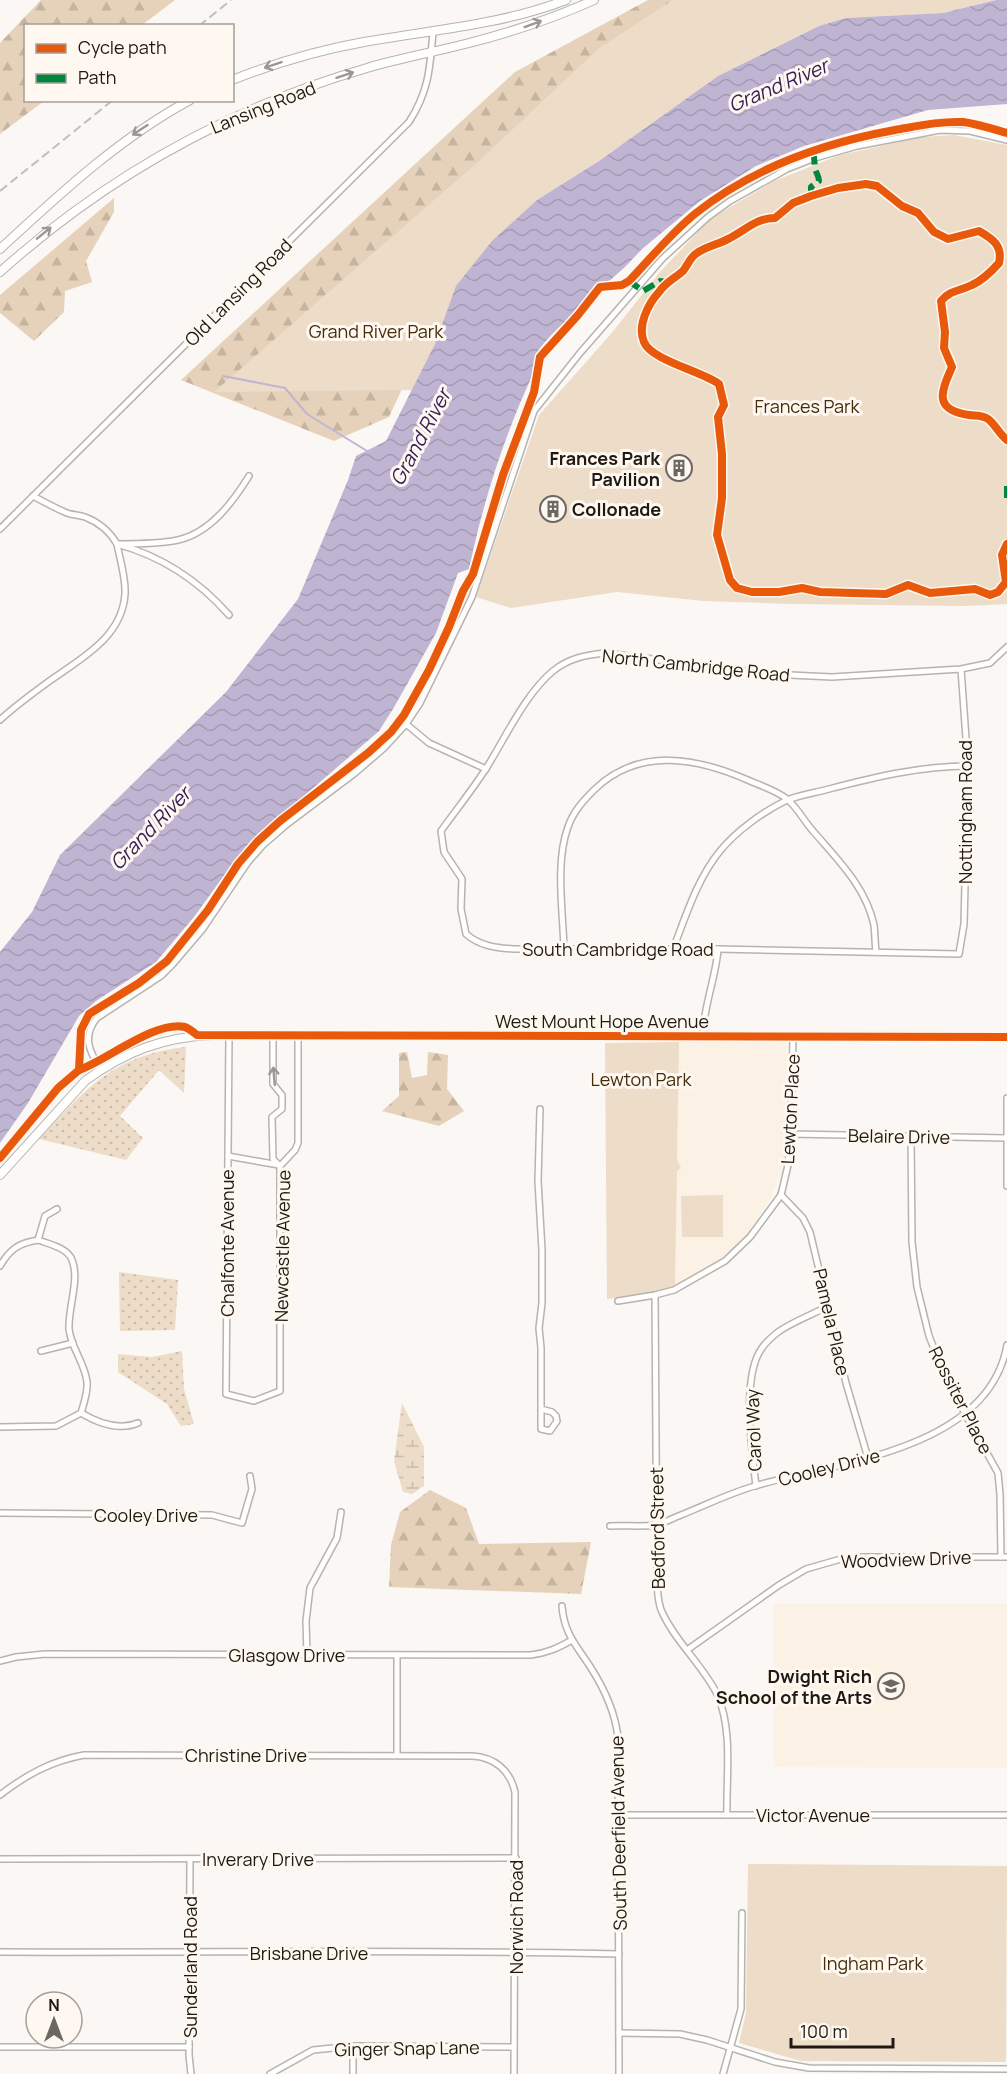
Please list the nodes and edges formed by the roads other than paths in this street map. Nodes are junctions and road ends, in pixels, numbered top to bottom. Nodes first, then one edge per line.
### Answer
1 (566, 0) edge
2 (594, 0) edge
3 (433, 32) junction
4 (431, 52) junction
5 (234, 79) edge
6 (186, 102) edge
7 (1007, 140) edge
8 (0, 249) edge
9 (0, 272) edge
10 (249, 476) dead end
11 (33, 496) junction
12 (0, 529) edge
13 (117, 544) junction
14 (229, 615) dead end
15 (1007, 646) edge
16 (962, 669) junction
17 (0, 720) edge
18 (406, 724) junction
19 (968, 766) junction
20 (486, 769) junction
21 (788, 800) junction
22 (564, 949) junction
23 (673, 949) junction
24 (718, 949) junction
25 (876, 952) junction
26 (959, 954) joint
27 (229, 1035) junction
28 (273, 1035) junction
29 (298, 1035) junction
30 (703, 1036) junction
31 (793, 1036) junction
32 (1007, 1037) edge
33 (101, 1070) junction
34 (1007, 1098) edge
35 (540, 1109) dead end
36 (791, 1134) junction
37 (911, 1136) junction
38 (1006, 1138) edge
39 (228, 1156) junction
40 (280, 1166) junction
41 (0, 1175) edge
42 (1007, 1186) edge
43 (781, 1195) junction
44 (57, 1209) dead end
45 (38, 1240) junction
46 (0, 1266) edge
47 (655, 1295) junction
48 (618, 1301) dead end
49 (828, 1306) junction
50 (73, 1343) junction
51 (1007, 1345) edge
52 (41, 1351) dead end
53 (280, 1391) joint
54 (541, 1409) dead end
55 (81, 1413) junction
56 (964, 1413) junction
57 (138, 1423) dead end
58 (0, 1427) edge
59 (868, 1458) junction
60 (250, 1476) dead end
61 (756, 1486) junction
62 (341, 1512) dead end
63 (0, 1514) edge
64 (656, 1525) junction
65 (610, 1526) dead end
66 (1004, 1557) edge
67 (562, 1606) dead end
68 (572, 1640) junction
69 (687, 1650) junction
70 (307, 1655) junction
71 (397, 1655) junction
72 (0, 1661) edge
73 (398, 1755) junction
74 (500, 1766) joint
75 (0, 1795) edge
76 (619, 1815) junction
77 (727, 1815) junction
78 (1007, 1815) edge
79 (516, 1858) junction
80 (0, 1859) edge
81 (190, 1860) junction
82 (742, 1912) dead end
83 (0, 1952) edge
84 (516, 1952) junction
85 (190, 1953) junction
86 (619, 1954) junction
87 (619, 2033) junction
88 (353, 2046) junction
89 (0, 2047) edge
90 (189, 2047) junction
91 (514, 2047) junction
92 (730, 2048) junction
93 (1007, 2069) edge
94 (879, 2071) edge
95 (191, 2074) edge
96 (270, 2074) edge
97 (353, 2074) edge
98 (514, 2074) edge
99 (619, 2074) edge
100 (723, 2074) edge

1 - 3 main road, Lansing Road
4 -> 2 main road, Lansing Road
3 - 4 street, Old Lansing Road
3 -> 5 main road, Lansing Road
9 -> 4 main road, Lansing Road
4 - 11 street, Old Lansing Road
6 -> 8 main road, Lansing Road
7 - 18 street
10 - 13 street
11 - 12 street, Old Lansing Road
11 - 13 street
13 - 14 street
13 - 17 street
15 - 16 street, North Cambridge Road
16 - 19 street, Nottingham Road
16 - 20 street, North Cambridge Road
18 - 20 street
18 - 33 street
19 - 21 street
19 - 26 street, Nottingham Road
20 - 22 street, South Cambridge Road
21 - 22 street
21 - 23 street
21 - 25 street
22 - 23 street, South Cambridge Road
23 - 24 street, South Cambridge Road
24 - 25 street, South Cambridge Road
24 - 30 street
25 - 26 street, South Cambridge Road
27 - 28 main road, West Mount Hope Avenue
27 - 33 main road, West Mount Hope Avenue
27 - 39 street, Chalfonte Avenue
28 - 29 main road, West Mount Hope Avenue
40 -> 28 street
29 - 30 main road, West Mount Hope Avenue
29 - 40 street, Newcastle Avenue
30 - 31 main road, West Mount Hope Avenue
31 - 32 main road, West Mount Hope Avenue
31 - 36 street, Lewton Place
33 - 41 main road, West Mount Hope Avenue
34 - 38 street
35 - 54 street
36 - 37 street, Belaire Drive
36 - 43 street, Lewton Place
37 - 38 street, Belaire Drive
37 - 56 street, Rossiter Place
38 - 42 street
39 - 40 street
39 - 53 street, Chalfonte Avenue
40 - 53 street, Newcastle Avenue
43 - 47 street, Lewton Place
43 - 49 street, Pamela Place
44 - 45 street
45 - 46 street
45 - 50 street
47 - 48 street, Lewton Place
47 - 64 street, Bedford Street
49 - 59 street, Pamela Place
49 - 61 street, Carol Way
50 - 52 street
50 - 55 street
51 - 56 street, Cooley Drive
55 - 57 street
55 - 58 street
56 - 59 street, Cooley Drive
56 - 66 street, Rossiter Place
59 - 61 street, Cooley Drive
60 - 63 street, Cooley Drive
61 - 64 street, Cooley Drive
62 - 70 street
64 - 65 street, Cooley Drive
64 - 69 street, Bedford Street
66 - 69 street, Woodview Drive
67 - 68 street, South Deerfield Avenue
68 - 71 street, Glasgow Drive
68 - 76 street, South Deerfield Avenue
69 - 77 street, Bedford Street
70 - 71 street, Glasgow Drive
70 - 72 street, Glasgow Drive
71 - 73 street
73 - 74 street, Christine Drive
73 - 75 street, Christine Drive
74 - 79 street, Norwich Road
76 - 77 street, Victor Avenue
76 - 86 street, South Deerfield Avenue
77 - 78 street, Victor Avenue
79 - 81 street, Inverary Drive
79 - 84 street, Norwich Road
80 - 81 street, Inverary Drive
81 - 85 street, Sunderland Road
82 - 92 street
83 - 85 street, Brisbane Drive
84 - 85 street, Brisbane Drive
84 - 86 street, Brisbane Drive
84 - 91 street, Norwich Road
85 - 90 street, Sunderland Road
86 - 87 street, South Deerfield Avenue
87 - 92 street
87 - 99 street, South Deerfield Avenue
88 - 91 street, Ginger Snap Lane
88 - 96 street, Ginger Snap Lane
88 - 97 street
89 - 90 street
90 - 95 street, Sunderland Road
91 - 98 street, Norwich Road
92 - 94 street
92 - 100 street
93 - 94 street

